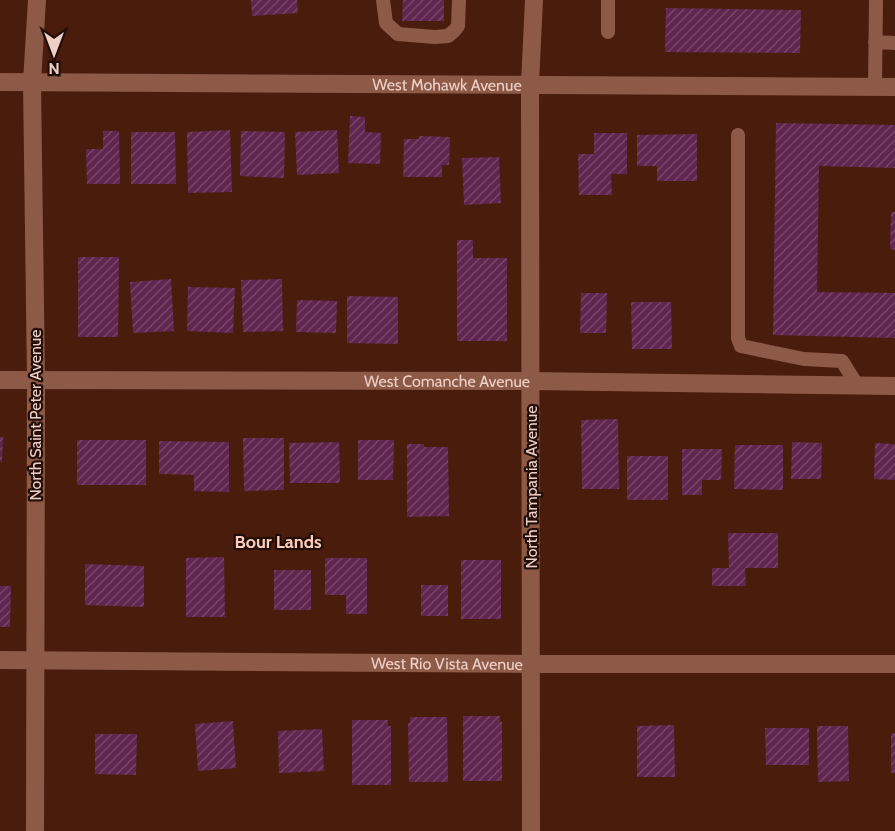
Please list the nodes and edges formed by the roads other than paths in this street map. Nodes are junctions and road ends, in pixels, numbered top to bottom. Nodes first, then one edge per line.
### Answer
1 (37, 0) edge
2 (383, 0) edge
3 (459, 0) edge
4 (534, 0) edge
5 (608, 0) edge
6 (876, 0) edge
7 (608, 32) dead end
8 (876, 42) junction
9 (895, 43) edge
10 (0, 82) edge
11 (32, 82) junction
12 (530, 83) junction
13 (875, 86) junction
14 (895, 87) edge
15 (738, 135) dead end
16 (804, 359) junction
17 (0, 380) edge
18 (36, 380) junction
19 (531, 381) junction
20 (799, 384) junction
21 (857, 385) junction
22 (895, 386) edge
23 (0, 660) edge
24 (34, 661) junction
25 (531, 664) junction
26 (895, 664) edge
27 (35, 831) edge
28 (531, 831) edge

1 - 11 street, North Saint Peter Avenue
2 - 3 lane
4 - 12 street, North Tampania Avenue
5 - 7 lane
6 - 8 lane
8 - 9 lane
8 - 13 lane
10 - 11 street, West Mohawk Avenue
11 - 12 street, West Mohawk Avenue
11 - 18 street, North Saint Peter Avenue
12 - 13 street, West Mohawk Avenue
12 - 19 street, North Tampania Avenue
13 - 14 street, West Mohawk Avenue
15 - 16 lane
16 - 20 lane
16 - 21 lane
17 - 18 street, West Comanche Avenue
18 - 19 street, West Comanche Avenue
18 - 24 street, North Saint Peter Avenue
19 - 20 street, West Comanche Avenue
19 - 25 street, North Tampania Avenue
20 - 21 street, West Comanche Avenue
21 - 22 street, West Comanche Avenue
23 - 24 street, West Rio Vista Avenue
24 - 25 street, West Rio Vista Avenue
24 - 27 street, North Saint Peter Avenue
25 - 26 street, West Rio Vista Avenue
25 - 28 street, North Tampania Avenue

